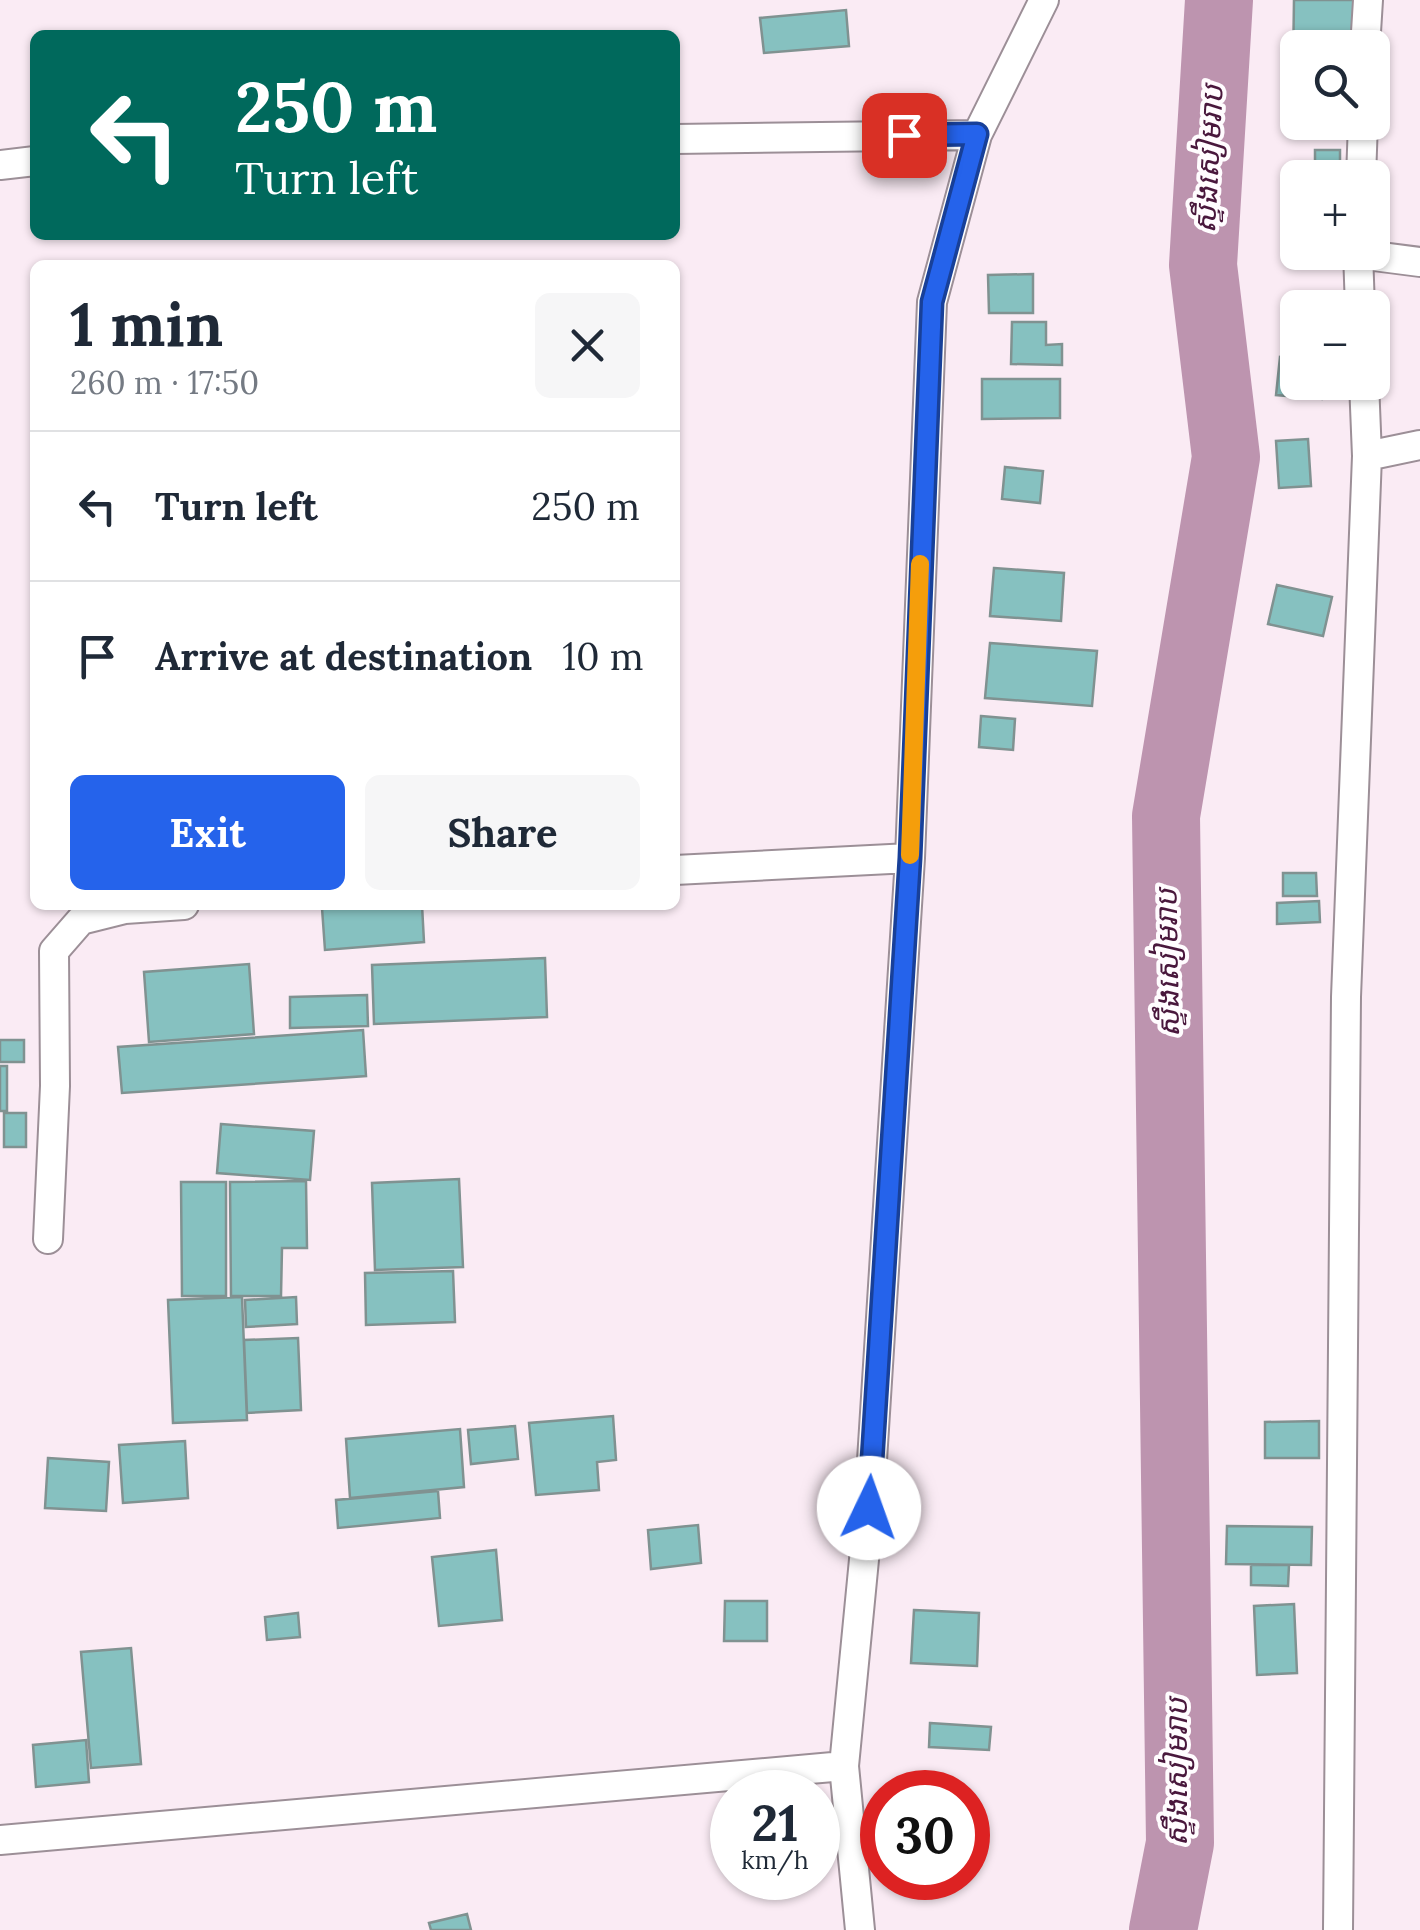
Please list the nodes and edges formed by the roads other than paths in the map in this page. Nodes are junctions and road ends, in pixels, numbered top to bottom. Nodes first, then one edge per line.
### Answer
1 (1044, 0) edge
2 (1368, 0) edge
3 (1366, 30) edge
4 (977, 134) junction
5 (680, 138) edge
6 (30, 162) edge
7 (0, 166) edge
8 (1390, 258) edge
9 (1420, 262) edge
10 (1365, 400) edge
11 (1420, 445) edge
12 (1367, 456) junction
13 (910, 858) junction
14 (680, 870) edge
15 (125, 910) edge
16 (48, 1239) dead end
17 (844, 1766) junction
18 (0, 1840) edge
19 (860, 1930) edge
20 (1338, 1930) edge

1 - 4 street
2 - 3 street
4 - 5 street
4 - 13 street
6 - 7 street
8 - 9 street
10 - 12 street
11 - 12 street
12 - 20 street
13 - 14 street
13 - 17 street
15 - 16 street
17 - 18 street
17 - 19 street

